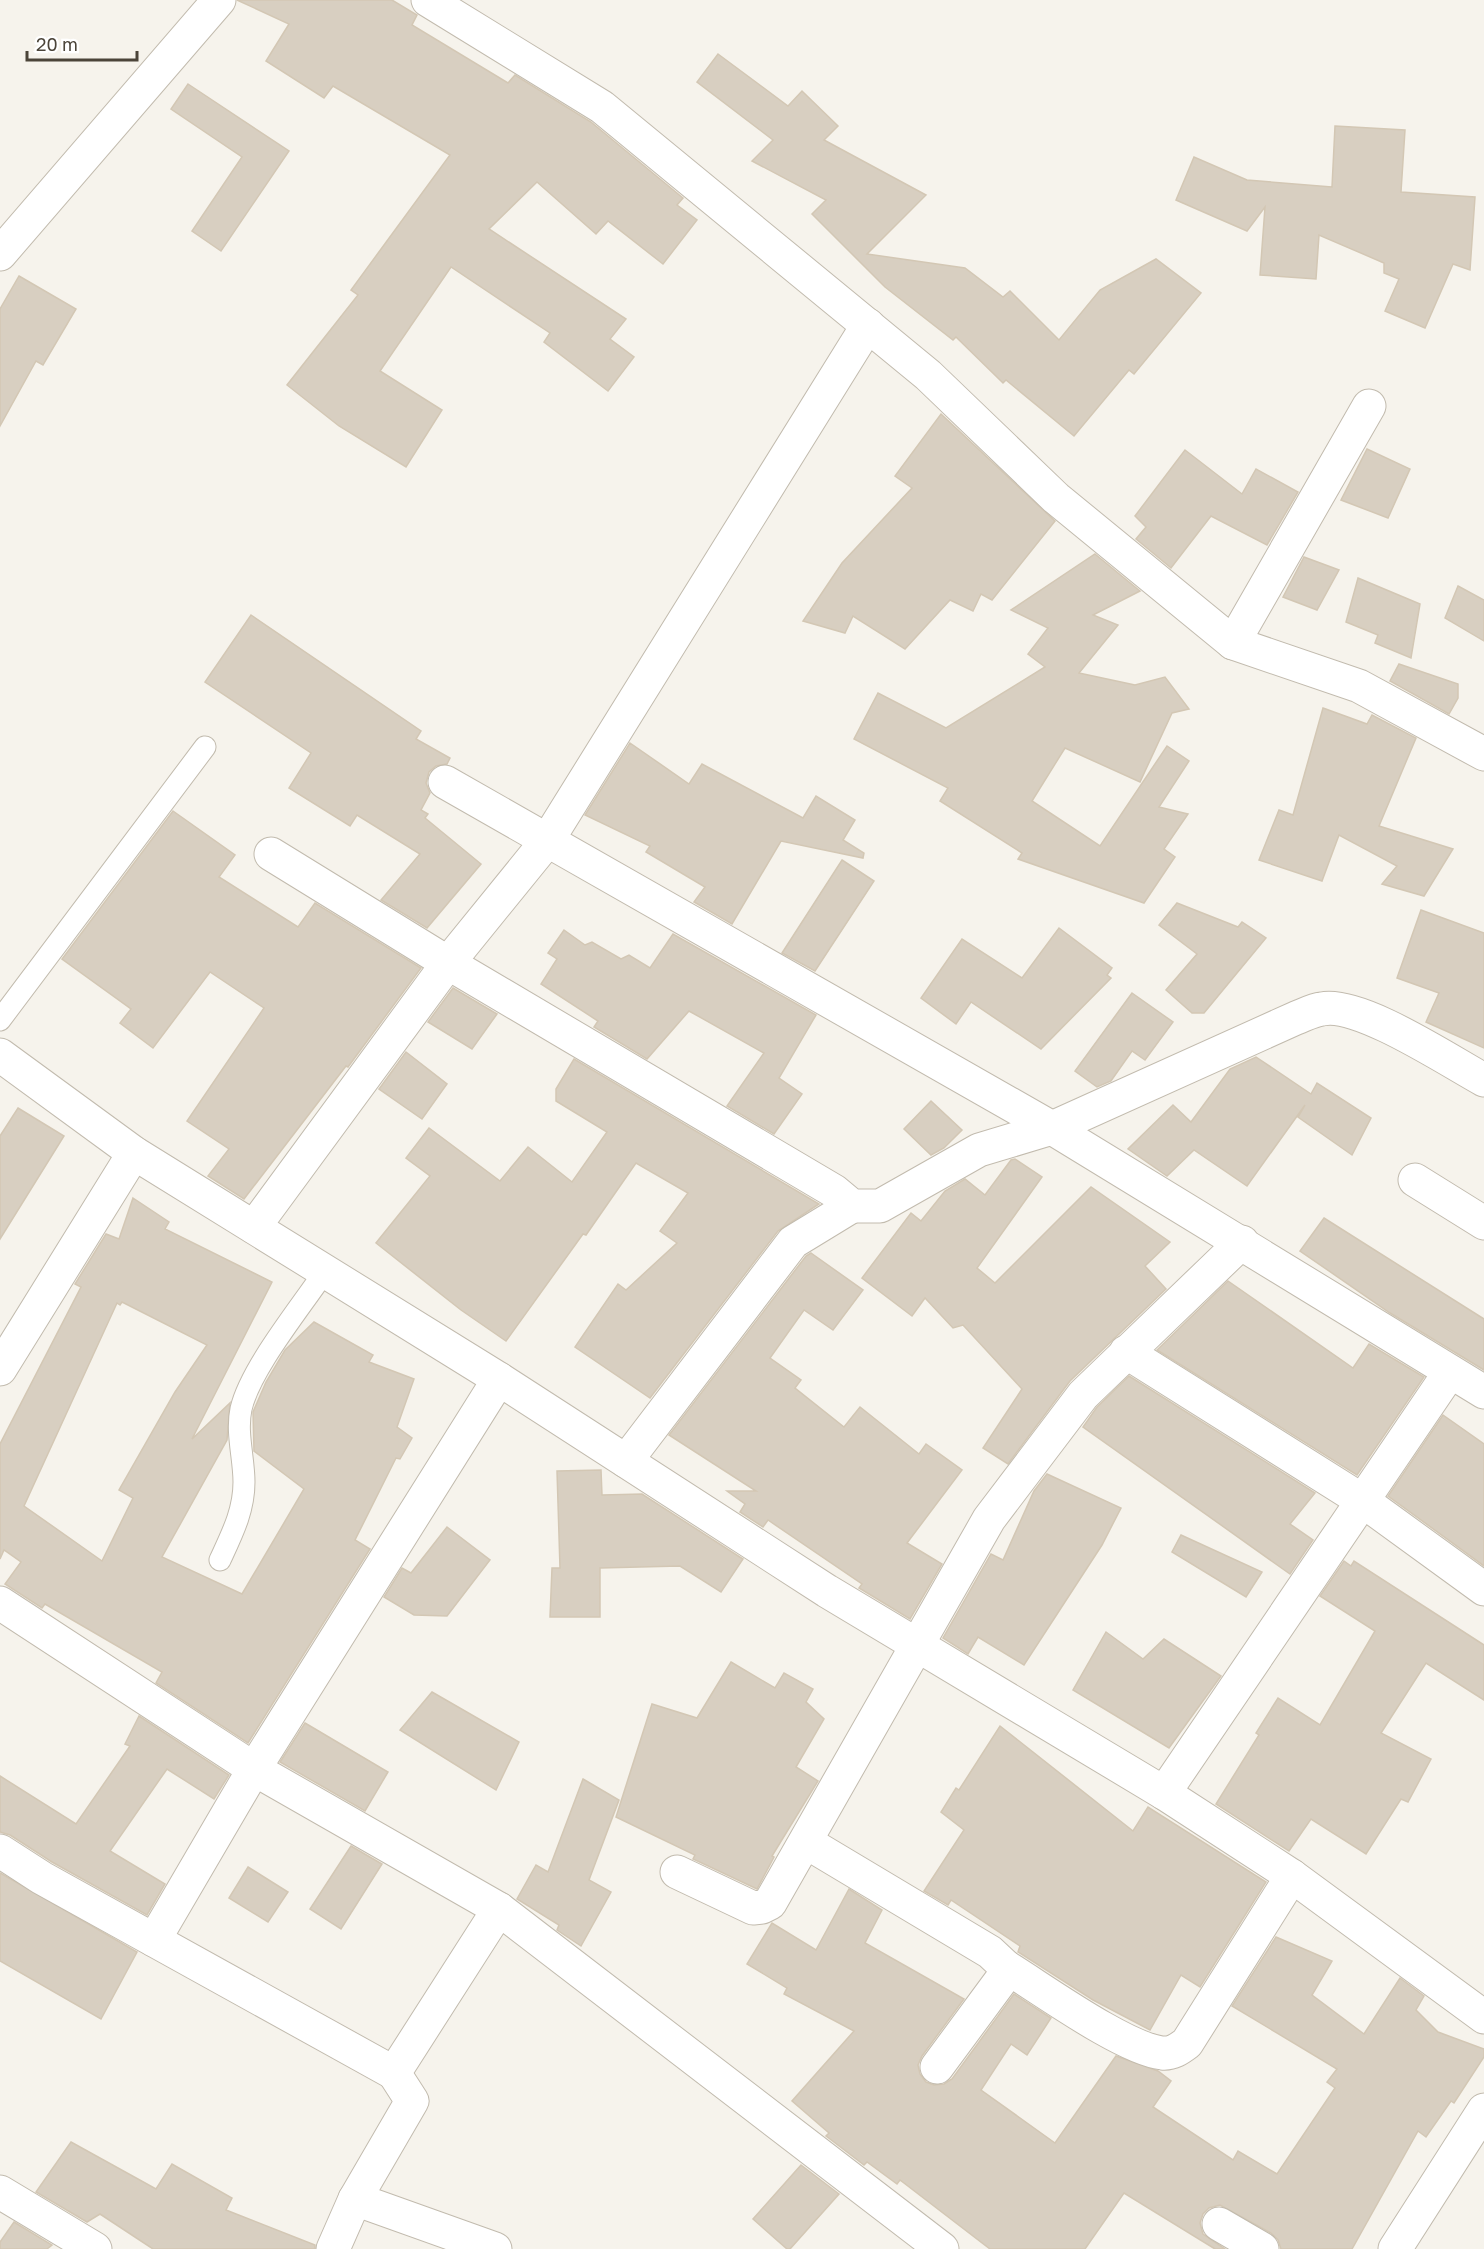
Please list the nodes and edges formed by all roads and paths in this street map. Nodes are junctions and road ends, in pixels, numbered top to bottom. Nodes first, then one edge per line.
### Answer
1 (219, 0) edge
2 (428, 0) edge
3 (0, 254) edge
4 (868, 324) junction
5 (1369, 406) dead end
6 (1233, 643) junction
7 (205, 747) dead end
8 (1484, 754) edge
9 (445, 782) dead end
10 (547, 841) junction
11 (271, 854) dead end
12 (448, 963) junction
13 (0, 1020) edge
14 (0, 1055) edge
15 (1484, 1080) edge
16 (1052, 1128) junction
17 (134, 1153) junction
18 (1415, 1180) dead end
19 (852, 1206) junction
20 (1484, 1223) edge
21 (254, 1227) junction
22 (1242, 1242) junction
23 (325, 1271) junction
24 (1126, 1352) junction
25 (0, 1369) edge
26 (1450, 1372) junction
27 (499, 1379) junction
28 (1484, 1392) edge
29 (626, 1461) junction
30 (1363, 1501) junction
31 (220, 1560) dead end
32 (1484, 1589) edge
33 (0, 1603) edge
34 (919, 1647) junction
35 (254, 1769) junction
36 (1164, 1793) junction
37 (806, 1842) junction
38 (0, 1851) edge
39 (677, 1872) dead end
40 (1292, 1876) junction
41 (499, 1909) junction
42 (154, 1940) junction
43 (1006, 1967) junction
44 (1484, 2017) edge
45 (937, 2067) dead end
46 (393, 2073) junction
47 (1484, 2110) edge
48 (0, 2192) edge
49 (355, 2199) junction
50 (1219, 2224) dead end
51 (95, 2249) edge
52 (333, 2249) edge
53 (495, 2249) edge
54 (942, 2249) edge
55 (1262, 2249) edge
56 (1395, 2249) edge

1 - 3 street
2 - 4 street
4 - 6 street
4 - 10 street
5 - 6 street
6 - 8 street
7 - 13 lane
9 - 10 street
10 - 12 street
10 - 16 street
11 - 12 street
12 - 19 street
12 - 21 street
14 - 17 street
15 - 16 street
16 - 19 street
16 - 22 street
17 - 21 street
17 - 25 street
18 - 20 street
19 - 29 street
21 - 23 street
22 - 24 street
22 - 26 street
23 - 27 street
23 - 31 lane
24 - 30 street
24 - 34 street
26 - 28 street
26 - 30 street
27 - 29 street
27 - 35 street
29 - 34 street
30 - 32 street
30 - 36 street
33 - 35 street
34 - 36 street
34 - 37 street
35 - 41 street
35 - 42 street
36 - 40 street
37 - 39 street
37 - 43 street
38 - 42 street
40 - 43 street
40 - 44 street
41 - 46 street
41 - 54 street
42 - 46 street
43 - 45 street
46 - 49 street
47 - 56 street
48 - 51 street
49 - 52 street
49 - 53 street
50 - 55 street

